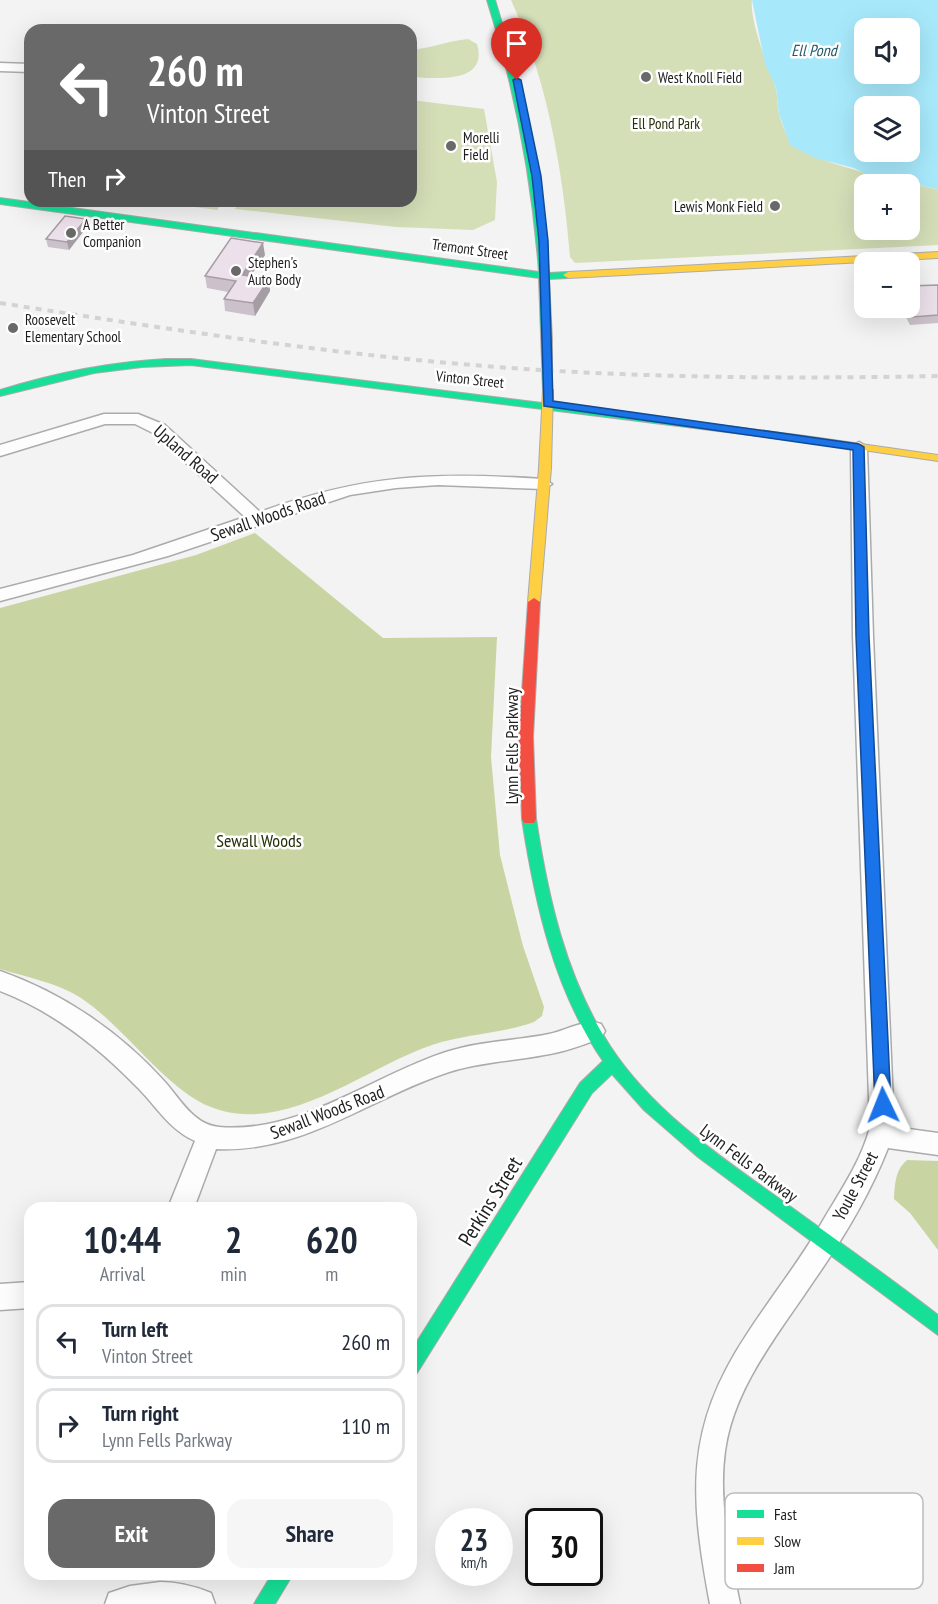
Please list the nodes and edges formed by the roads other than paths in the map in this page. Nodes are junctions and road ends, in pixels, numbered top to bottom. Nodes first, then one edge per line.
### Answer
1 (491, 0) edge
2 (0, 67) edge
3 (24, 68) edge
4 (0, 201) edge
5 (24, 204) edge
6 (44, 207) edge
7 (938, 255) edge
8 (545, 276) junction
9 (0, 393) edge
10 (548, 404) junction
11 (859, 447) junction
12 (0, 451) edge
13 (938, 458) edge
14 (543, 483) junction
15 (256, 518) junction
16 (0, 595) edge
17 (0, 981) edge
18 (593, 1031) junction
19 (612, 1063) junction
20 (209, 1136) junction
21 (880, 1136) junction
22 (938, 1144) edge
23 (183, 1202) edge
24 (826, 1243) junction
25 (24, 1295) edge
26 (0, 1297) edge
27 (938, 1326) edge
28 (417, 1357) edge
29 (279, 1580) edge
30 (120, 1604) edge
31 (200, 1604) edge
32 (264, 1604) edge
33 (725, 1604) edge

1 - 8 street, Lynn Fells Parkway
2 - 3 street
4 - 5 street, Tremont Street
6 - 8 street, Tremont Street
7 - 8 street, Tremont Street
8 - 10 street, Lynn Fells Parkway
9 - 10 street, Vinton Street
10 - 11 street, Vinton Street
10 - 14 street, Lynn Fells Parkway
11 - 13 street, Vinton Street
11 - 21 street, Youle Street
12 - 15 street, Upland Road
14 - 15 street, Sewall Woods Road
14 - 18 street, Lynn Fells Parkway
15 - 16 street, Sewall Woods Road
17 - 20 street, Sewall Woods Road
18 - 19 street, Lynn Fells Parkway
18 - 20 street, Sewall Woods Road
19 - 24 street, Lynn Fells Parkway
19 - 28 street, Perkins Street
20 - 23 street
21 - 22 street
21 - 24 street, Youle Street
24 - 27 street, Lynn Fells Parkway
24 - 33 street, Youle Street
25 - 26 street
29 - 32 street
30 - 31 street

